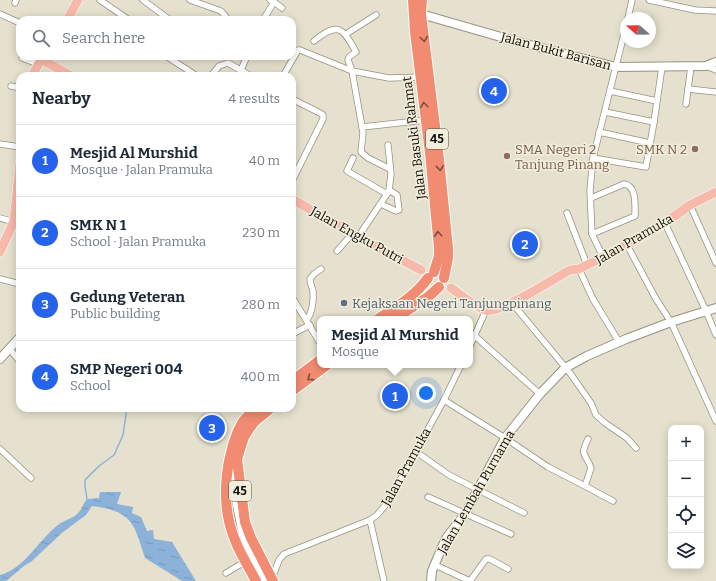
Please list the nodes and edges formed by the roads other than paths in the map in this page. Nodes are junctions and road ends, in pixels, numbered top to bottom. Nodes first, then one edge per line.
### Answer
1 (78, 0) edge
2 (100, 0) edge
3 (143, 0) edge
4 (190, 0) edge
5 (413, 0) edge
6 (422, 0) edge
7 (632, 0) edge
8 (649, 0) edge
9 (272, 1) edge
10 (282, 8) dead end
11 (716, 11) edge
12 (629, 12) edge
13 (0, 14) edge
14 (421, 14) junction
15 (376, 15) dead end
16 (69, 16) edge
17 (123, 16) edge
18 (165, 16) edge
19 (225, 16) edge
20 (265, 16) edge
21 (16, 21) edge
22 (346, 34) junction
23 (314, 41) dead end
24 (621, 48) edge
25 (296, 53) edge
26 (41, 60) edge
27 (172, 60) edge
28 (245, 60) edge
29 (292, 60) edge
30 (716, 62) edge
31 (691, 66) junction
32 (706, 66) junction
33 (616, 67) junction
34 (662, 67) junction
35 (241, 70) junction
36 (716, 70) edge
37 (352, 71) junction
38 (34, 72) edge
39 (64, 72) edge
40 (191, 72) edge
41 (214, 72) edge
42 (244, 72) edge
43 (285, 72) edge
44 (425, 77) junction
45 (11, 86) dead end
46 (16, 87) edge
47 (688, 89) junction
48 (610, 91) junction
49 (716, 92) edge
50 (296, 101) edge
51 (657, 101) junction
52 (686, 104) dead end
53 (605, 112) junction
54 (426, 120) junction
55 (654, 122) junction
56 (362, 127) junction
57 (599, 132) junction
58 (650, 143) junction
59 (0, 144) edge
60 (388, 145) dead end
61 (16, 146) edge
62 (353, 158) dead end
63 (593, 158) junction
64 (390, 169) junction
65 (296, 173) edge
66 (388, 192) junction
67 (716, 192) edge
68 (591, 198) junction
69 (296, 201) edge
70 (381, 204) junction
71 (690, 205) junction
72 (16, 206) edge
73 (567, 213) dead end
74 (0, 218) edge
75 (14, 222) junction
76 (665, 223) junction
77 (592, 234) junction
78 (355, 235) junction
79 (627, 246) junction
80 (337, 251) dead end
81 (0, 252) edge
82 (603, 257) junction
83 (716, 263) edge
84 (583, 267) junction
85 (321, 269) dead end
86 (429, 274) junction
87 (0, 278) edge
88 (16, 283) edge
89 (444, 284) junction
90 (296, 303) edge
91 (512, 303) junction
92 (716, 308) edge
93 (486, 310) junction
94 (706, 311) junction
95 (382, 316) edge
96 (399, 316) edge
97 (307, 319) junction
98 (671, 322) junction
99 (310, 325) junction
100 (296, 332) edge
101 (716, 335) edge
102 (475, 336) junction
103 (317, 337) edge
104 (473, 340) edge
105 (16, 341) edge
106 (619, 342) junction
107 (9, 348) junction
108 (16, 357) edge
109 (0, 359) edge
110 (317, 363) edge
111 (322, 368) edge
112 (460, 368) edge
113 (565, 368) junction
114 (296, 384) edge
115 (296, 385) edge
116 (540, 394) junction
117 (444, 400) junction
118 (252, 412) edge
119 (266, 412) edge
120 (716, 421) edge
121 (506, 438) junction
122 (588, 439) dead end
123 (636, 448) dead end
124 (0, 449) edge
125 (415, 451) junction
126 (233, 460) junction
127 (30, 478) dead end
128 (585, 486) junction
129 (478, 491) junction
130 (428, 497) dead end
131 (613, 501) dead end
132 (524, 513) dead end
133 (465, 514) junction
134 (370, 520) junction
135 (511, 534) dead end
136 (246, 561) junction
137 (435, 565) junction
138 (508, 569) dead end
139 (226, 573) dead end
140 (256, 581) edge
141 (261, 581) edge
142 (270, 581) edge
143 (384, 581) edge
144 (431, 581) edge
145 (470, 581) edge

1 - 16 main road
2 - 17 street
3 - 18 street
4 - 19 street
5 - 44 highway, Jalan Basuki Rahmat / 45
6 - 14 highway, Jalan Basuki Rahmat / 45
7 - 12 street
8 - 11 street
9 - 10 street
9 - 20 street
13 - 21 street
14 - 33 street, Jalan Bukit Barisan
14 -> 44 highway, Jalan Basuki Rahmat / 45
15 - 22 street
22 - 23 street
22 - 37 street
24 - 33 street
25 - 37 street
26 - 38 main road
26 - 39 main road
27 - 40 street
28 - 35 street
29 - 43 street
30 - 32 street, Jalan Bukit Barisan
31 - 32 street, Jalan Bukit Barisan
31 - 34 street, Jalan Bukit Barisan
31 - 47 street
32 - 36 street
33 - 34 street, Jalan Bukit Barisan
33 - 48 street
34 - 51 street
35 - 41 street
35 - 42 street
37 - 44 street
37 - 56 street
54 -> 44 highway, Jalan Basuki Rahmat / 45
44 -> 89 highway, Jalan Basuki Rahmat / 45
45 - 46 street
47 - 49 street
47 - 52 street
48 - 51 street
48 - 53 street
50 - 65 street
51 - 55 street
53 - 55 street
53 - 57 street
54 - 56 street
86 -> 54 highway, Jalan Basuki Rahmat / 45
55 - 58 street
56 - 64 street
57 - 58 street
57 - 63 street
58 - 63 street
59 - 61 street
60 - 64 street
62 - 66 street
63 - 68 street
64 - 66 street
66 - 70 street
66 - 70 street
67 - 71 main road, Jalan Pramuka
68 - 77 street
68 - 77 street
69 - 78 main road, Jalan Engku Putri
70 - 78 street
71 - 76 main road, Jalan Pramuka
71 - 83 street
72 - 75 main road
73 - 84 street
74 - 75 street
75 - 81 main road
76 - 79 main road, Jalan Pramuka
76 - 94 street
77 - 82 street
78 - 80 street
78 - 86 main road, Jalan Engku Putri
79 - 82 main road, Jalan Pramuka
79 - 98 street
82 - 84 main road, Jalan Pramuka
84 - 91 main road, Jalan Pramuka
84 - 106 street
85 - 97 street
86 - 89 highway
86 - 89 highway
86 - 95 highway, Jalan Basuki Rahmat / 45
87 - 88 street
89 - 93 main road
89 - 96 highway
90 - 97 street
91 - 93 main road, Jalan Pramuka
91 - 113 street
92 - 94 street, Jalan Lembah Purnama
93 - 102 street
94 - 98 street, Jalan Lembah Purnama
94 - 101 street
97 - 99 street
98 - 106 street, Jalan Lembah Purnama
98 - 120 street
99 - 100 street
99 - 103 street
102 - 104 street
102 - 116 street
105 - 107 street
106 - 113 street, Jalan Lembah Purnama
107 - 108 street
107 - 109 street
110 - 114 highway
111 -> 115 highway
112 - 117 street, Jalan Pramuka
113 - 116 street, Jalan Lembah Purnama
113 - 123 street
116 - 121 street, Jalan Lembah Purnama
117 - 121 street
117 - 125 street, Jalan Pramuka
118 - 126 highway, 45
119 - 126 highway, 45
121 - 128 street
121 - 129 street, Jalan Lembah Purnama
122 - 128 street
124 - 127 street
125 - 129 street
125 - 134 street, Jalan Pramuka
126 - 136 highway, 45
126 - 141 street
126 - 142 highway, 45
128 - 131 street
129 - 132 street
129 - 133 street, Jalan Lembah Purnama
130 - 133 street
133 - 135 street
133 - 137 street, Jalan Lembah Purnama
134 - 142 street, Jalan Pramuka
134 - 143 street
136 - 139 street
136 - 140 highway, 45
137 - 144 street, Jalan Lembah Purnama
137 - 145 street
138 - 145 street

